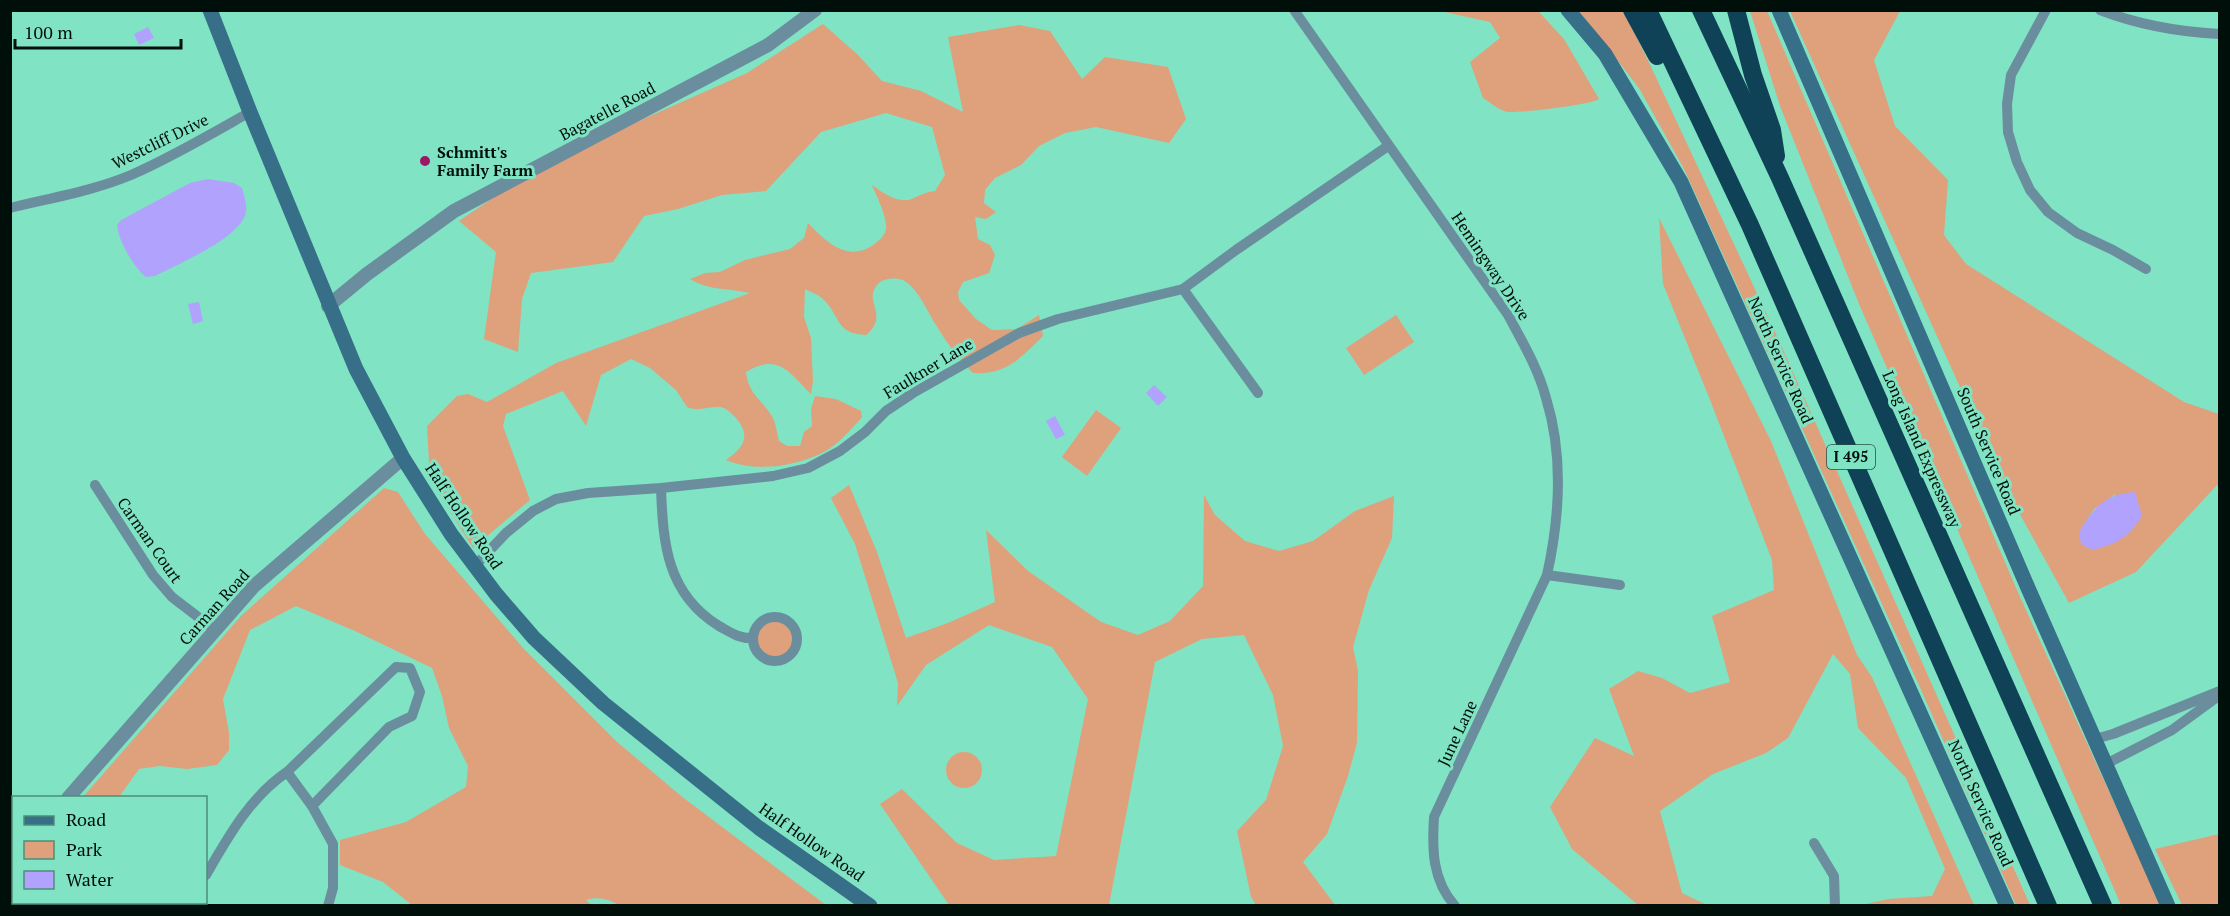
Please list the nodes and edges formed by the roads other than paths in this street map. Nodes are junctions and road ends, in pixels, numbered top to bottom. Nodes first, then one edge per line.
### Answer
1 (210, 10) edge
2 (815, 10) edge
3 (1294, 10) edge
4 (1568, 10) edge
5 (1632, 10) edge
6 (1648, 10) edge
7 (1701, 10) edge
8 (1736, 10) edge
9 (1779, 10) edge
10 (2046, 10) edge
11 (2100, 10) edge
12 (2220, 34) edge
13 (250, 112) junction
14 (1388, 146) junction
15 (1780, 178) junction
16 (10, 208) edge
17 (1750, 225) junction
18 (2146, 269) dead end
19 (1183, 289) junction
20 (328, 306) junction
21 (1258, 393) dead end
22 (403, 458) junction
23 (95, 485) dead end
24 (661, 488) junction
25 (475, 566) junction
26 (1547, 575) junction
27 (1620, 585) dead end
28 (215, 630) junction
29 (753, 638) junction
30 (2220, 691) edge
31 (2220, 695) edge
32 (2095, 739) junction
33 (2106, 764) junction
34 (287, 772) junction
35 (70, 796) edge
36 (312, 806) junction
37 (1814, 843) dead end
38 (207, 873) edge
39 (328, 906) edge
40 (870, 906) edge
41 (1455, 906) edge
42 (1835, 906) edge
43 (2007, 906) edge
44 (2048, 906) edge
45 (2103, 906) edge
46 (2168, 906) edge

1 - 13 main road, Half Hollow Road
2 - 20 street, Bagatelle Road
3 - 14 street, Hemingway Drive
4 - 43 main road, North Service Road
5 - 17 highway
6 - 17 highway, I 495
7 - 15 highway, Long Island Expressway / I 495
8 - 15 highway
9 - 32 main road, South Service Road
10 - 18 street
11 - 12 street
13 - 16 street, Westcliff Drive
13 - 20 main road, Half Hollow Road
14 - 19 street, Faulkner Lane
14 - 26 street, Hemingway Drive
15 - 45 highway, Long Island Expressway / I 495
17 - 44 highway, I 495
19 - 21 street
19 - 24 street, Faulkner Lane
20 - 22 main road, Half Hollow Road
22 - 25 main road, Half Hollow Road
22 - 28 street, Carman Road
23 - 28 street, Carman Court
24 - 25 street, Faulkner Lane
24 - 29 street
25 - 40 main road, Half Hollow Road
26 - 27 street
26 - 41 street, June Lane
28 - 35 street, Carman Road
29 - 29 street
30 - 32 street
31 - 33 street
32 - 33 main road, South Service Road
33 - 46 main road, South Service Road
34 - 36 street
34 - 36 street
34 - 38 street
36 - 39 street
37 - 42 street

